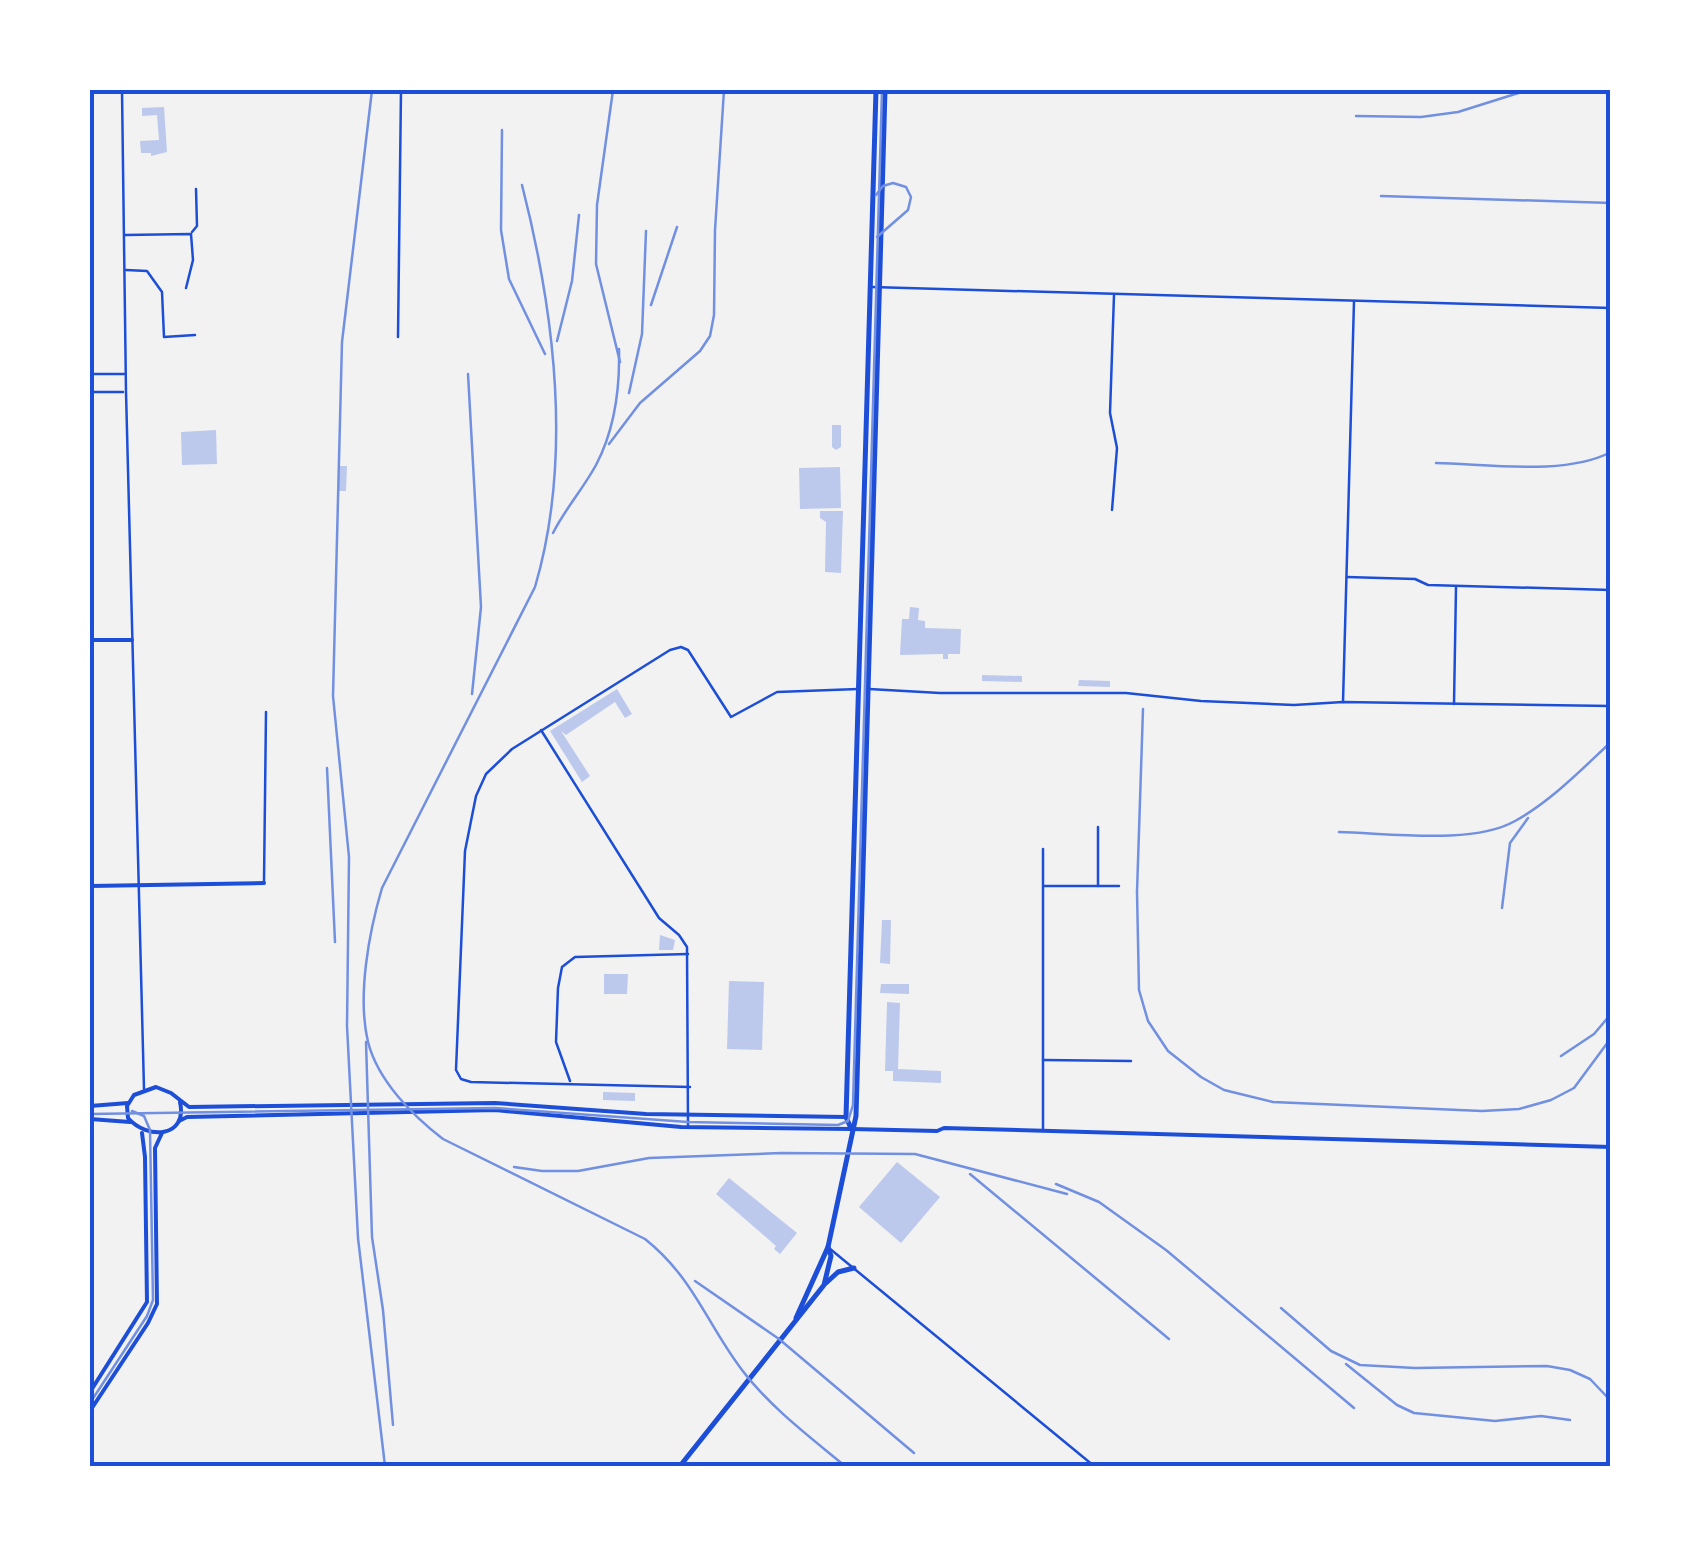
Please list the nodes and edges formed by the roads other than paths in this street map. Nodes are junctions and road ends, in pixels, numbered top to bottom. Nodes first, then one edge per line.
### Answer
1 (122, 90) edge
2 (401, 90) edge
3 (876, 90) edge
4 (885, 90) edge
5 (884, 136) junction
6 (875, 137) junction
7 (196, 189) dead end
8 (191, 234) junction
9 (123, 235) junction
10 (124, 270) junction
11 (880, 286) junction
12 (870, 287) junction
13 (186, 288) dead end
14 (1114, 293) junction
15 (1354, 300) junction
16 (1611, 308) edge
17 (195, 334) dead end
18 (398, 337) dead end
19 (90, 374) edge
20 (125, 374) junction
21 (90, 392) edge
22 (126, 392) junction
23 (1112, 510) dead end
24 (1346, 577) junction
25 (1456, 586) junction
26 (1611, 590) edge
27 (90, 640) edge
28 (132, 640) junction
29 (860, 689) junction
30 (868, 689) junction
31 (1344, 702) junction
32 (1454, 706) junction
33 (1611, 706) edge
34 (266, 712) dead end
35 (541, 730) junction
36 (1098, 827) dead end
37 (1043, 848) dead end
38 (264, 883) joint
39 (90, 886) edge
40 (138, 886) junction
41 (1043, 886) junction
42 (1098, 886) junction
43 (1120, 886) dead end
44 (852, 910) junction
45 (862, 910) junction
46 (690, 954) junction
47 (1041, 1060) junction
48 (1131, 1062) dead end
49 (571, 1084) junction
50 (690, 1087) junction
51 (144, 1089) junction
52 (180, 1102) junction
53 (128, 1103) junction
54 (90, 1106) edge
55 (495, 1107) junction
56 (689, 1114) junction
57 (846, 1117) junction
58 (90, 1119) edge
59 (179, 1121) junction
60 (130, 1122) junction
61 (688, 1126) junction
62 (852, 1128) junction
63 (139, 1130) junction
64 (1042, 1132) junction
65 (162, 1133) junction
66 (1611, 1147) edge
67 (828, 1247) junction
68 (854, 1268) junction
69 (824, 1285) junction
70 (796, 1318) junction
71 (90, 1392) edge
72 (90, 1411) edge
73 (680, 1466) edge
74 (1094, 1466) edge

1 - 9 street
2 - 18 street
3 - 6 main road
4 - 5 main road
5 - 6 main road
5 - 11 main road
6 - 12 main road
7 - 8 street
8 - 9 street
8 - 13 street
9 - 10 street
10 - 17 street
10 - 20 street
11 - 12 street
11 - 14 street
11 - 30 main road
12 - 29 main road
14 - 15 street
14 - 23 street
15 - 16 street
15 - 24 street
19 - 20 street
20 - 22 street
21 - 22 street
22 - 28 street
24 - 25 street
24 - 31 street
25 - 26 street
25 - 32 street
27 - 28 main road
28 - 40 street
29 - 30 main road
29 - 35 street
29 - 44 main road
30 - 31 street
30 - 45 main road
31 - 32 street
32 - 33 street
34 - 38 street
35 - 46 street
35 - 49 street
36 - 42 street
37 - 41 street
38 - 40 main road
39 - 40 main road
40 - 51 street
41 - 42 street
41 - 47 street
42 - 43 street
44 - 45 main road
44 - 57 main road
45 - 62 main road
46 - 49 street
46 - 50 street
47 - 48 street
47 - 64 street
49 - 50 street
50 - 56 street
51 - 52 main road
51 - 53 main road
52 - 55 main road
52 - 59 main road
53 - 54 main road
53 - 60 main road
55 - 56 main road
55 - 59 main road
55 - 61 main road
56 - 57 main road
56 - 61 street
57 - 62 main road
58 - 60 main road
59 - 65 main road
60 - 63 main road
61 - 62 main road
62 - 64 main road
62 - 67 main road
63 - 65 main road
63 - 71 main road
64 - 66 main road
65 - 72 main road
67 - 68 street
67 - 69 main road
67 - 70 main road
68 - 69 main road
68 - 74 street
69 - 70 main road
70 - 73 main road

